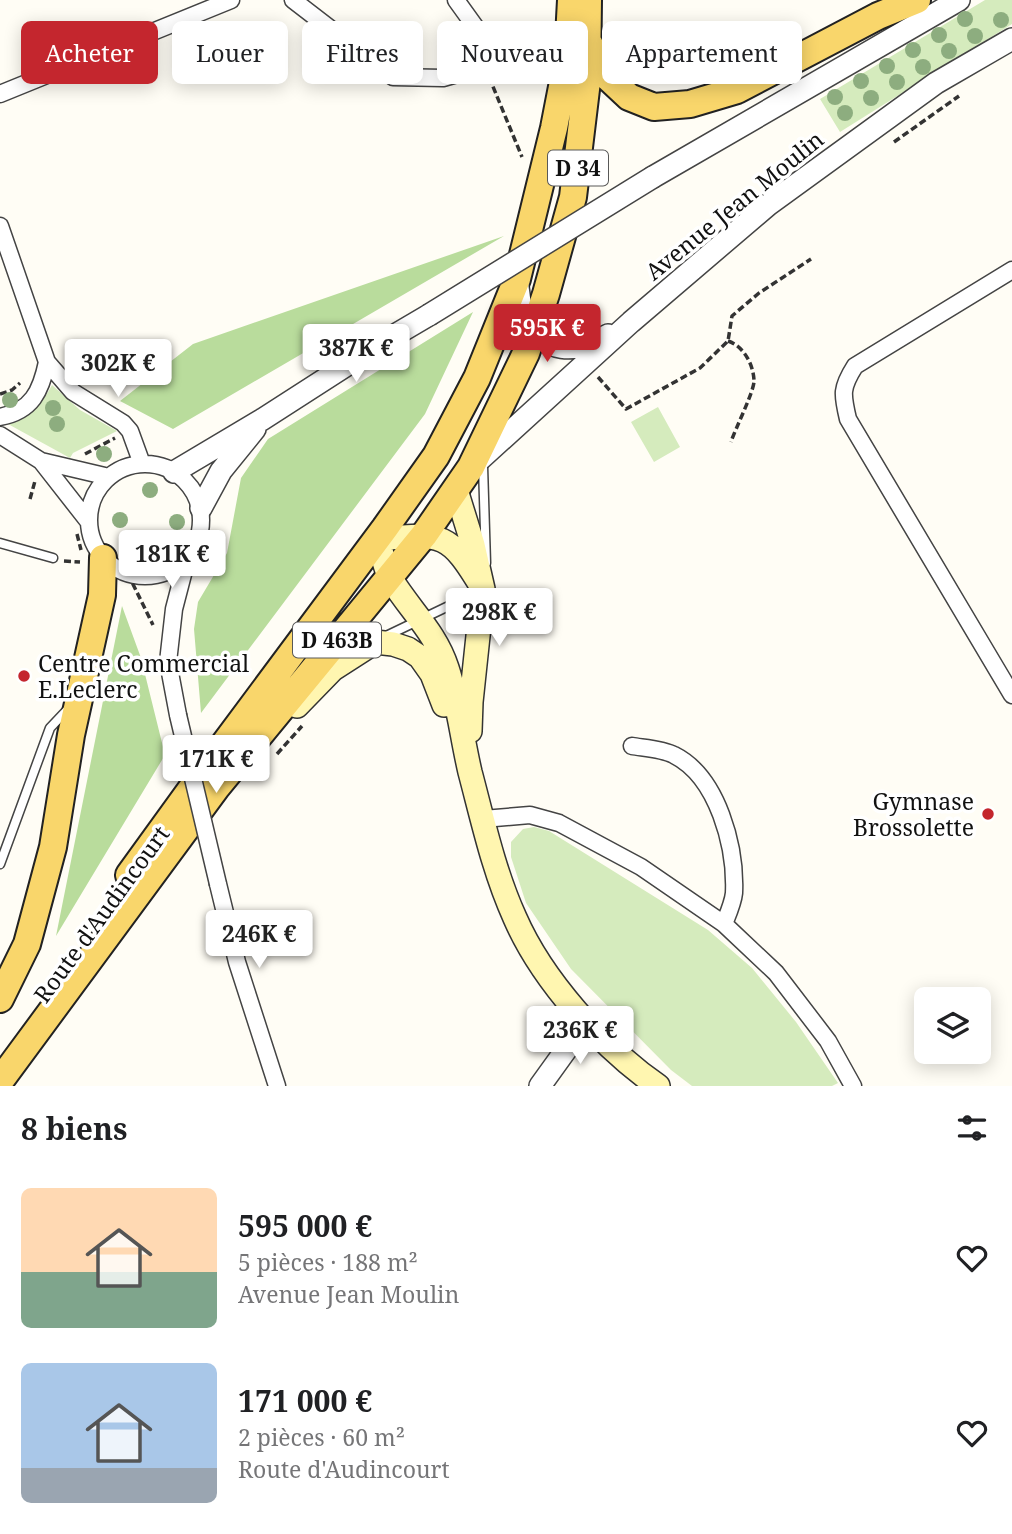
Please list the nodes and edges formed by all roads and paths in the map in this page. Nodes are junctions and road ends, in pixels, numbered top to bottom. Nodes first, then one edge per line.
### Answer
1 (231, 0) edge
2 (293, 0) edge
3 (456, 0) edge
4 (572, 0) edge
5 (588, 0) edge
6 (917, 0) edge
7 (938, 0) edge
8 (959, 0) edge
9 (471, 21) edge
10 (1012, 39) edge
11 (888, 40) junction
12 (589, 42) junction
13 (437, 78) edge
14 (502, 84) edge
15 (968, 90) dead end
16 (0, 94) edge
17 (890, 144) dead end
18 (539, 188) junction
19 (0, 226) edge
20 (811, 259) dead end
21 (1012, 270) edge
22 (517, 279) junction
23 (631, 322) junction
24 (533, 330) junction
25 (728, 341) junction
26 (47, 362) junction
27 (588, 380) dead end
28 (0, 417) edge
29 (263, 419) junction
30 (0, 435) edge
31 (731, 442) dead end
32 (142, 464) junction
33 (477, 467) junction
34 (39, 468) junction
35 (174, 472) junction
36 (109, 477) junction
37 (456, 490) junction
38 (30, 499) dead end
39 (201, 508) junction
40 (82, 521) junction
41 (424, 535) junction
42 (378, 539) junction
43 (0, 543) edge
44 (53, 558) joint
45 (91, 558) junction
46 (187, 558) junction
47 (128, 574) junction
48 (389, 577) junction
49 (483, 589) junction
50 (421, 618) junction
51 (375, 642) junction
52 (168, 662) junction
53 (1012, 695) edge
54 (79, 697) junction
55 (632, 746) dead end
56 (470, 769) junction
57 (216, 788) junction
58 (483, 819) junction
59 (0, 864) edge
60 (724, 924) junction
61 (0, 999) edge
62 (586, 1022) junction
63 (0, 1053) edge
64 (0, 1081) edge
65 (278, 1086) edge
66 (540, 1086) edge
67 (658, 1086) edge
68 (853, 1086) edge

1 - 16 street
2 - 13 street
3 - 9 street
4 - 18 main road, Route d'Audincourt / D 34
5 - 12 main road, Route d'Audincourt / D 34
6 - 12 main road
7 - 11 street
8 - 11 street
10 - 23 street, Avenue Jean Moulin
11 - 29 street, bridge
12 - 24 main road, Route d'Audincourt / D 34
14 - 18 path
15 - 17 path
18 - 22 main road, Route d'Audincourt / D 34
19 - 26 street
20 - 25 path
21 - 53 street
22 - 24 street
22 - 42 main road, Route d'Audincourt / D 463B
23 - 24 street, Avenue Jean Moulin
23 - 33 street, Avenue Jean Moulin
24 - 33 main road, Route d'Audincourt / D 463B
25 - 27 path
25 - 31 path
26 - 28 street
26 - 32 street
29 - 35 street
29 - 39 street
30 - 34 street
32 - 35 street
32 - 36 street
33 - 37 main road, Route d'Audincourt / D 463B
33 - 49 lane
34 - 36 street
34 - 38 path
34 - 40 street
35 - 39 street
36 - 40 street
37 - 41 main road, Route d'Audincourt / D 463B
37 - 49 main road
39 - 46 street
40 - 45 street
40 - 45 path
41 - 42 main road
41 - 48 main road, Route d'Audincourt / D 463B
41 - 49 main road
42 - 48 main road
42 - 63 main road, Route d'Audincourt / D 463B
43 - 44 lane
44 - 45 path
45 - 47 street
45 - 54 main road
46 - 47 street
46 - 52 street
47 - 52 path
48 - 50 main road
48 - 57 main road, Route d'Audincourt / D 463B
49 - 50 lane
49 - 56 main road
50 - 51 lane
50 - 56 main road
51 - 56 main road
51 - 57 main road, Route d'Audincourt
52 - 65 street, bridge
54 - 59 lane
54 - 61 main road
55 - 60 street
56 - 58 main road
57 - 64 main road, Route d'Audincourt / D 463B
58 - 60 street
58 - 62 main road
60 - 68 street
62 - 66 street
62 - 67 main road

